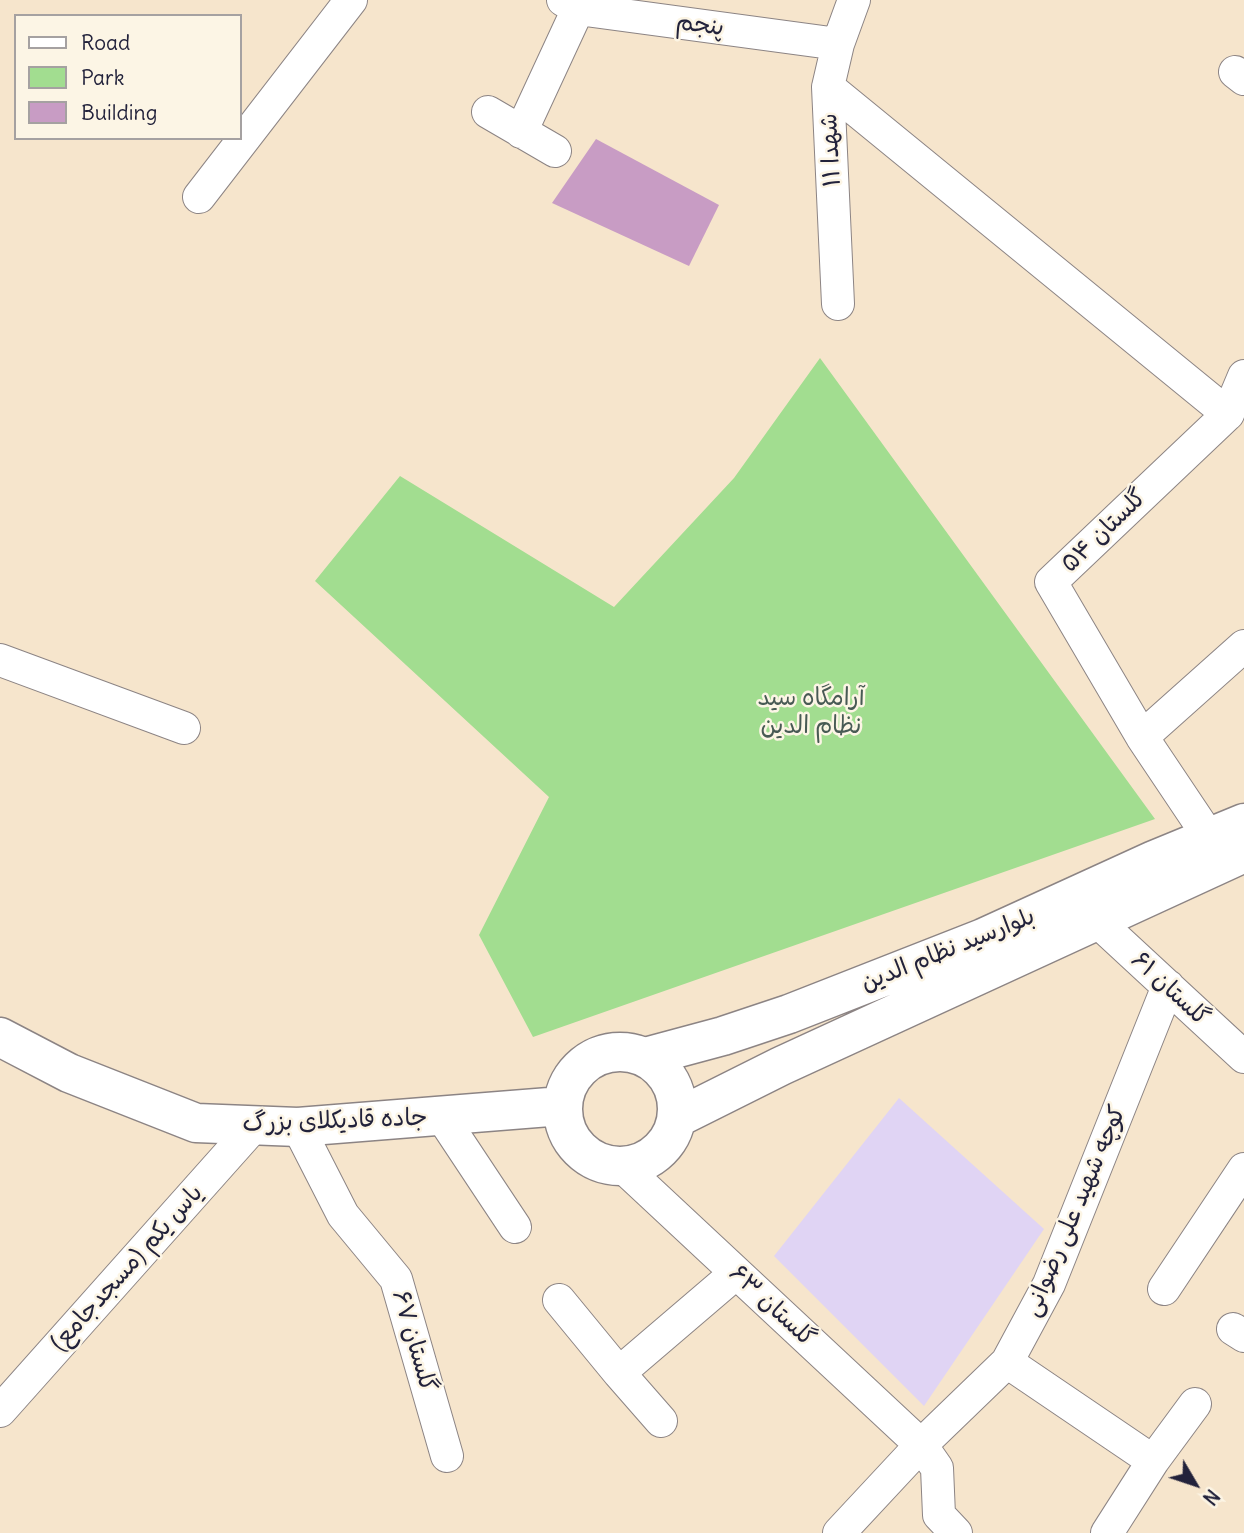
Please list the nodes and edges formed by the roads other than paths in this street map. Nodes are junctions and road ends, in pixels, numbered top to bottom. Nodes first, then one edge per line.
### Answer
1 (351, 0) edge
2 (854, 0) edge
3 (571, 5) edge
4 (838, 44) junction
5 (828, 87) junction
6 (488, 112) dead end
7 (521, 132) junction
8 (555, 151) dead end
9 (199, 197) dead end
10 (838, 304) dead end
11 (1244, 376) edge
12 (1228, 414) junction
13 (1244, 646) edge
14 (0, 660) edge
15 (184, 728) dead end
16 (1142, 737) junction
17 (1244, 823) edge
18 (1209, 837) junction
19 (1244, 853) edge
20 (1097, 921) junction
21 (1168, 986) junction
22 (0, 1037) edge
23 (645, 1057) junction
24 (1244, 1057) edge
25 (562, 1106) junction
26 (442, 1117) junction
27 (677, 1118) junction
28 (254, 1126) junction
29 (298, 1127) junction
30 (623, 1167) junction
31 (1244, 1169) edge
32 (515, 1227) dead end
33 (736, 1273) junction
34 (1164, 1289) dead end
35 (559, 1300) dead end
36 (1007, 1362) junction
37 (619, 1373) junction
38 (1195, 1404) dead end
39 (0, 1411) edge
40 (661, 1421) dead end
41 (921, 1445) junction
42 (447, 1456) dead end
43 (1153, 1461) junction
44 (839, 1533) edge
45 (956, 1533) edge
46 (1107, 1533) edge

1 - 9 street
2 - 4 street, شهدا ۱۱
3 - 4 street, پنجم
3 - 7 street
4 - 5 street, شهدا ۱۱
5 - 10 street, شهدا ۱۱
5 - 12 street
6 - 7 street
7 - 8 street
11 - 12 street, گلستان ۵۴
12 - 16 street, گلستان ۵۴
13 - 16 street
14 - 15 street
16 - 18 street
17 - 18 main road, بلوارسید نظام الدین
18 - 23 main road, بلوارسید نظام الدین
19 - 20 main road, بلوارسید نظام الدین
20 - 21 street, گلستان ۶۱
20 - 27 main road, بلوارسید نظام الدین
21 - 24 street, گلستان ۶۱
21 - 36 street, کوچه شهید علی رضوانی
22 - 28 main road, جاده قادیکلای بزرگ
23 - 25 main road
23 - 27 main road
25 - 26 main road, جاده قادیکلای بزرگ
25 - 30 main road
26 - 29 main road, جاده قادیکلای بزرگ
26 - 32 street
27 - 30 main road
28 - 29 main road, جاده قادیکلای بزرگ
28 - 39 street, یاس یکم (مسجدجامع)
29 - 42 street, گلستان ۶۷
30 - 33 street, گلستان ۶۳
31 - 34 street
33 - 37 street
33 - 41 street, گلستان ۶۳
35 - 37 street
36 - 41 street, کوچه شهید علی رضوانی
36 - 43 street
37 - 40 street
38 - 43 street
41 - 44 street, کوچه شهید علی رضوانی
41 - 45 street, گلستان ۶۳
43 - 46 street

